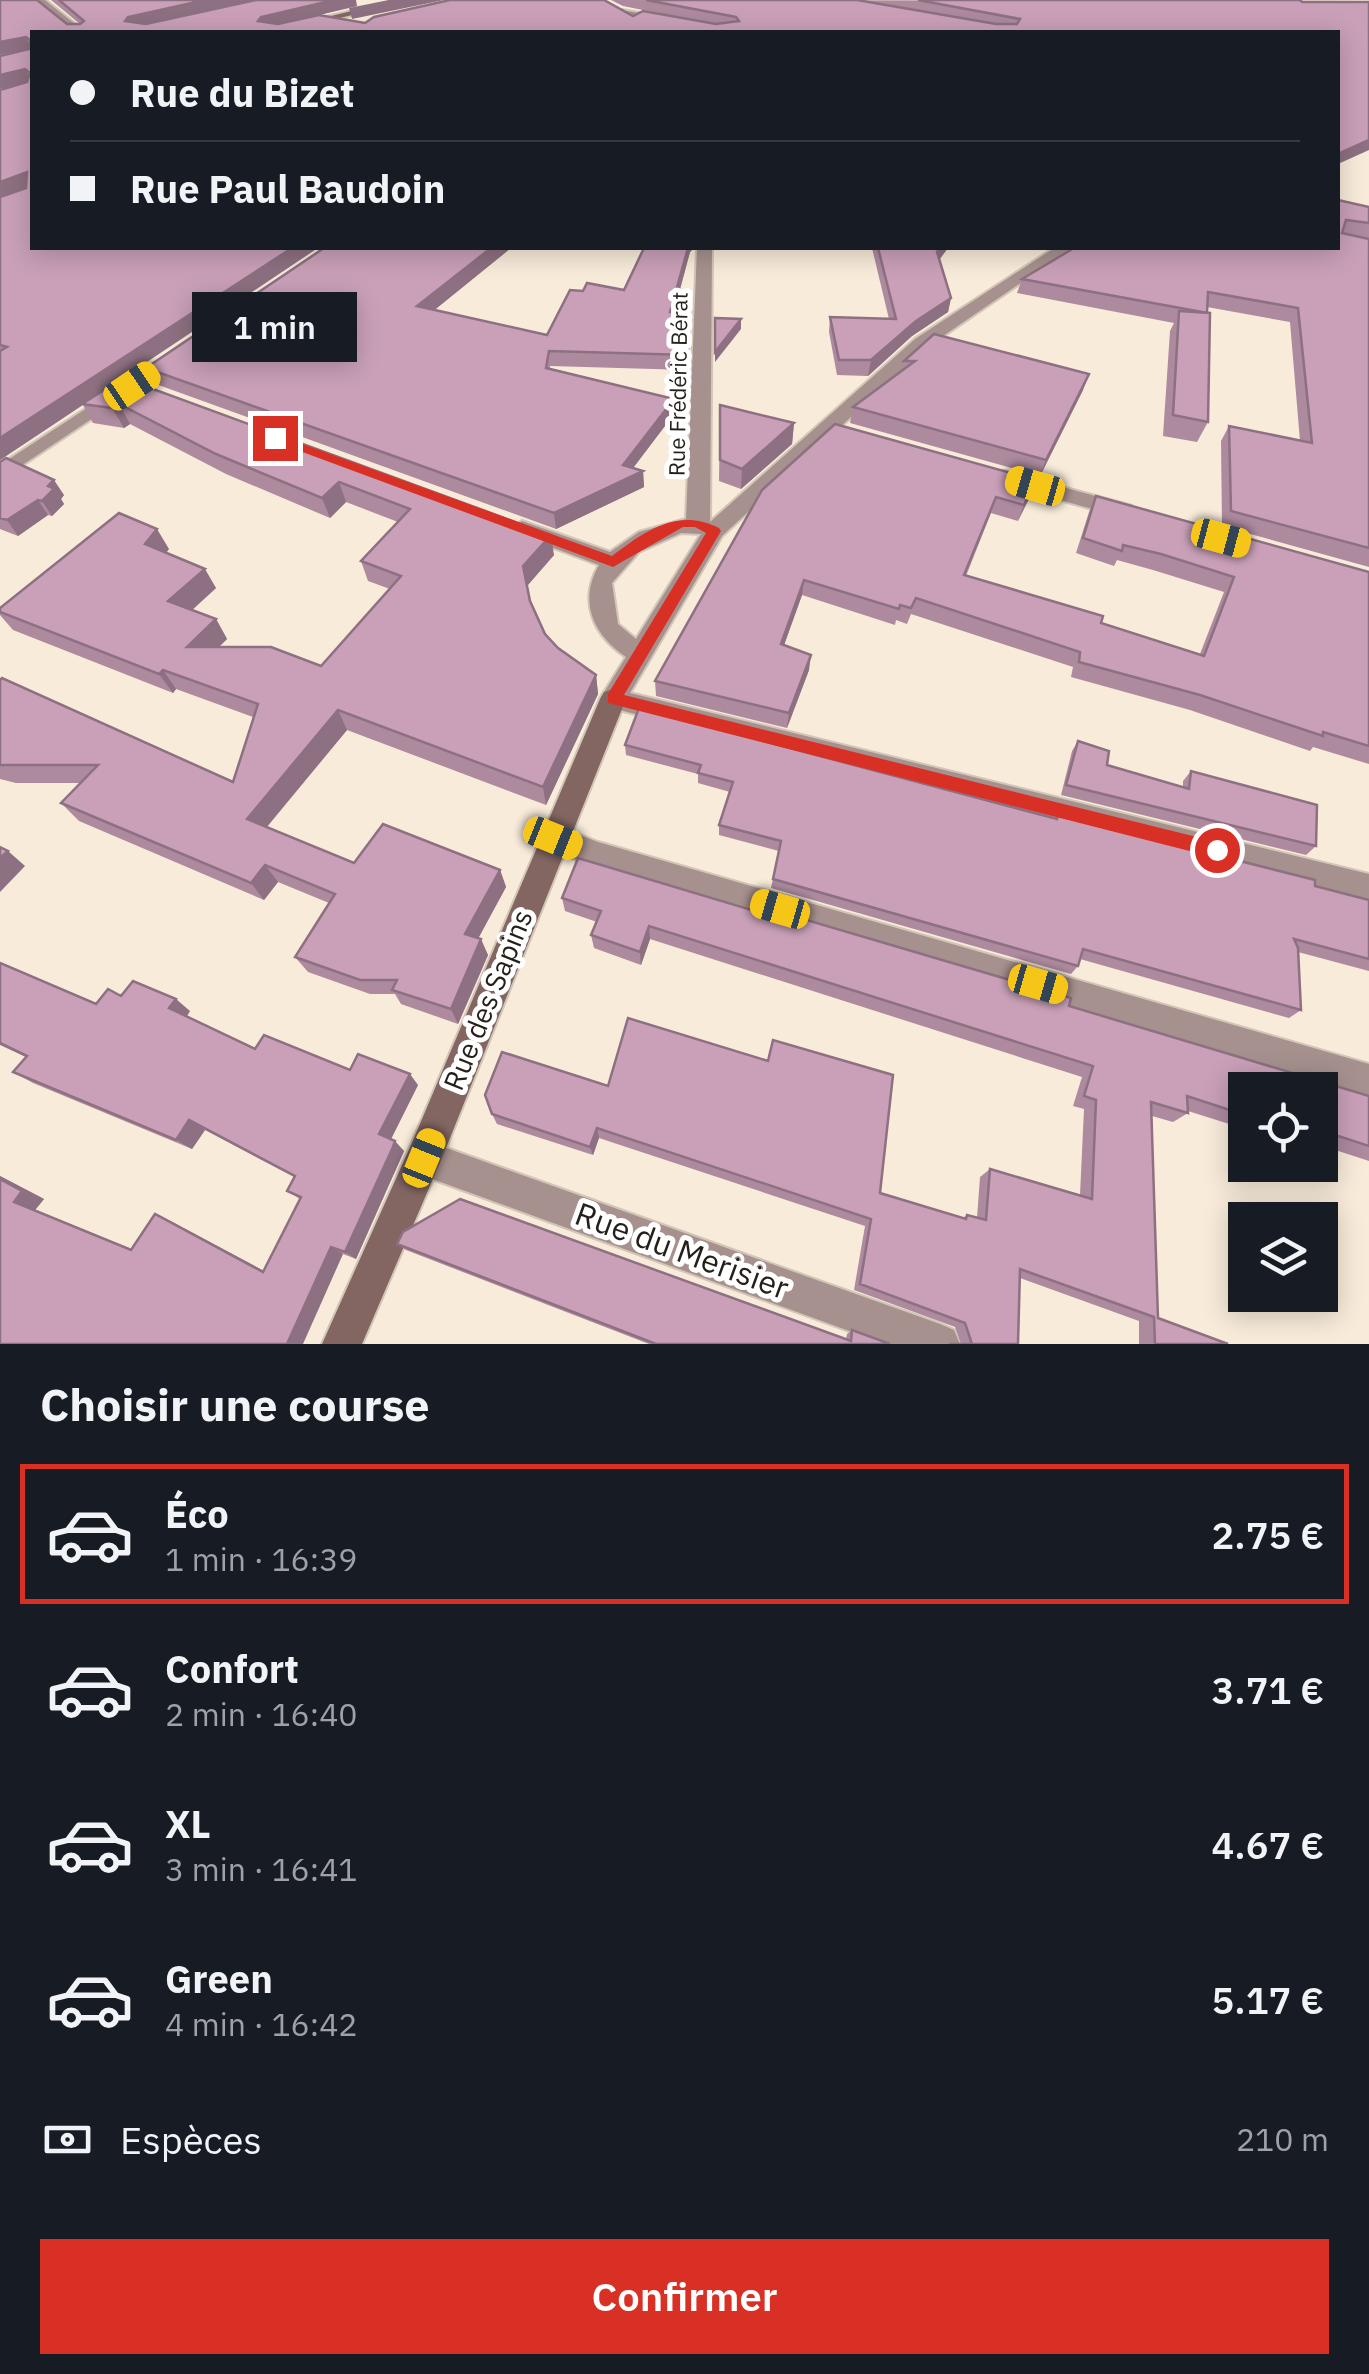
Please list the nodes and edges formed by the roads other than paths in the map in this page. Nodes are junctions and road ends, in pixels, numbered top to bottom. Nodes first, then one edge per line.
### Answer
1 (39, 0) edge
2 (359, 0) edge
3 (410, 0) edge
4 (610, 6) edge
5 (377, 8) junction
6 (625, 12) junction
7 (389, 18) edge
8 (319, 21) junction
9 (77, 30) edge
10 (279, 30) edge
11 (647, 30) edge
12 (720, 30) edge
13 (704, 250) edge
14 (1061, 250) edge
15 (194, 343) edge
16 (826, 427) junction
17 (850, 433) edge
18 (984, 471) edge
19 (0, 474) edge
20 (1138, 514) edge
21 (505, 522) edge
22 (705, 527) junction
23 (613, 562) junction
24 (638, 653) junction
25 (614, 699) junction
26 (553, 838) junction
27 (1369, 888) edge
28 (1369, 1081) edge
29 (424, 1158) junction
30 (342, 1344) edge
31 (940, 1344) edge

1 - 9 street
2 - 5 street
3 - 5 street
4 - 6 street
5 - 8 street
6 - 11 street
6 - 12 street
7 - 8 street
8 - 10 street
13 - 22 street, Rue Frédéric Bérat
14 - 16 street, Rue des Sapins
15 - 19 street
16 - 17 street
16 - 22 street, Rue des Sapins
18 - 20 street
21 - 23 street
22 - 23 street
22 - 24 street, Rue des Sapins
23 - 24 street
24 - 25 street, Rue des Sapins
25 - 26 street, Rue des Sapins
25 - 27 street
26 - 28 street
26 - 29 street, Rue des Sapins
29 - 30 street, Rue des Sapins
29 - 31 street, Rue du Merisier

